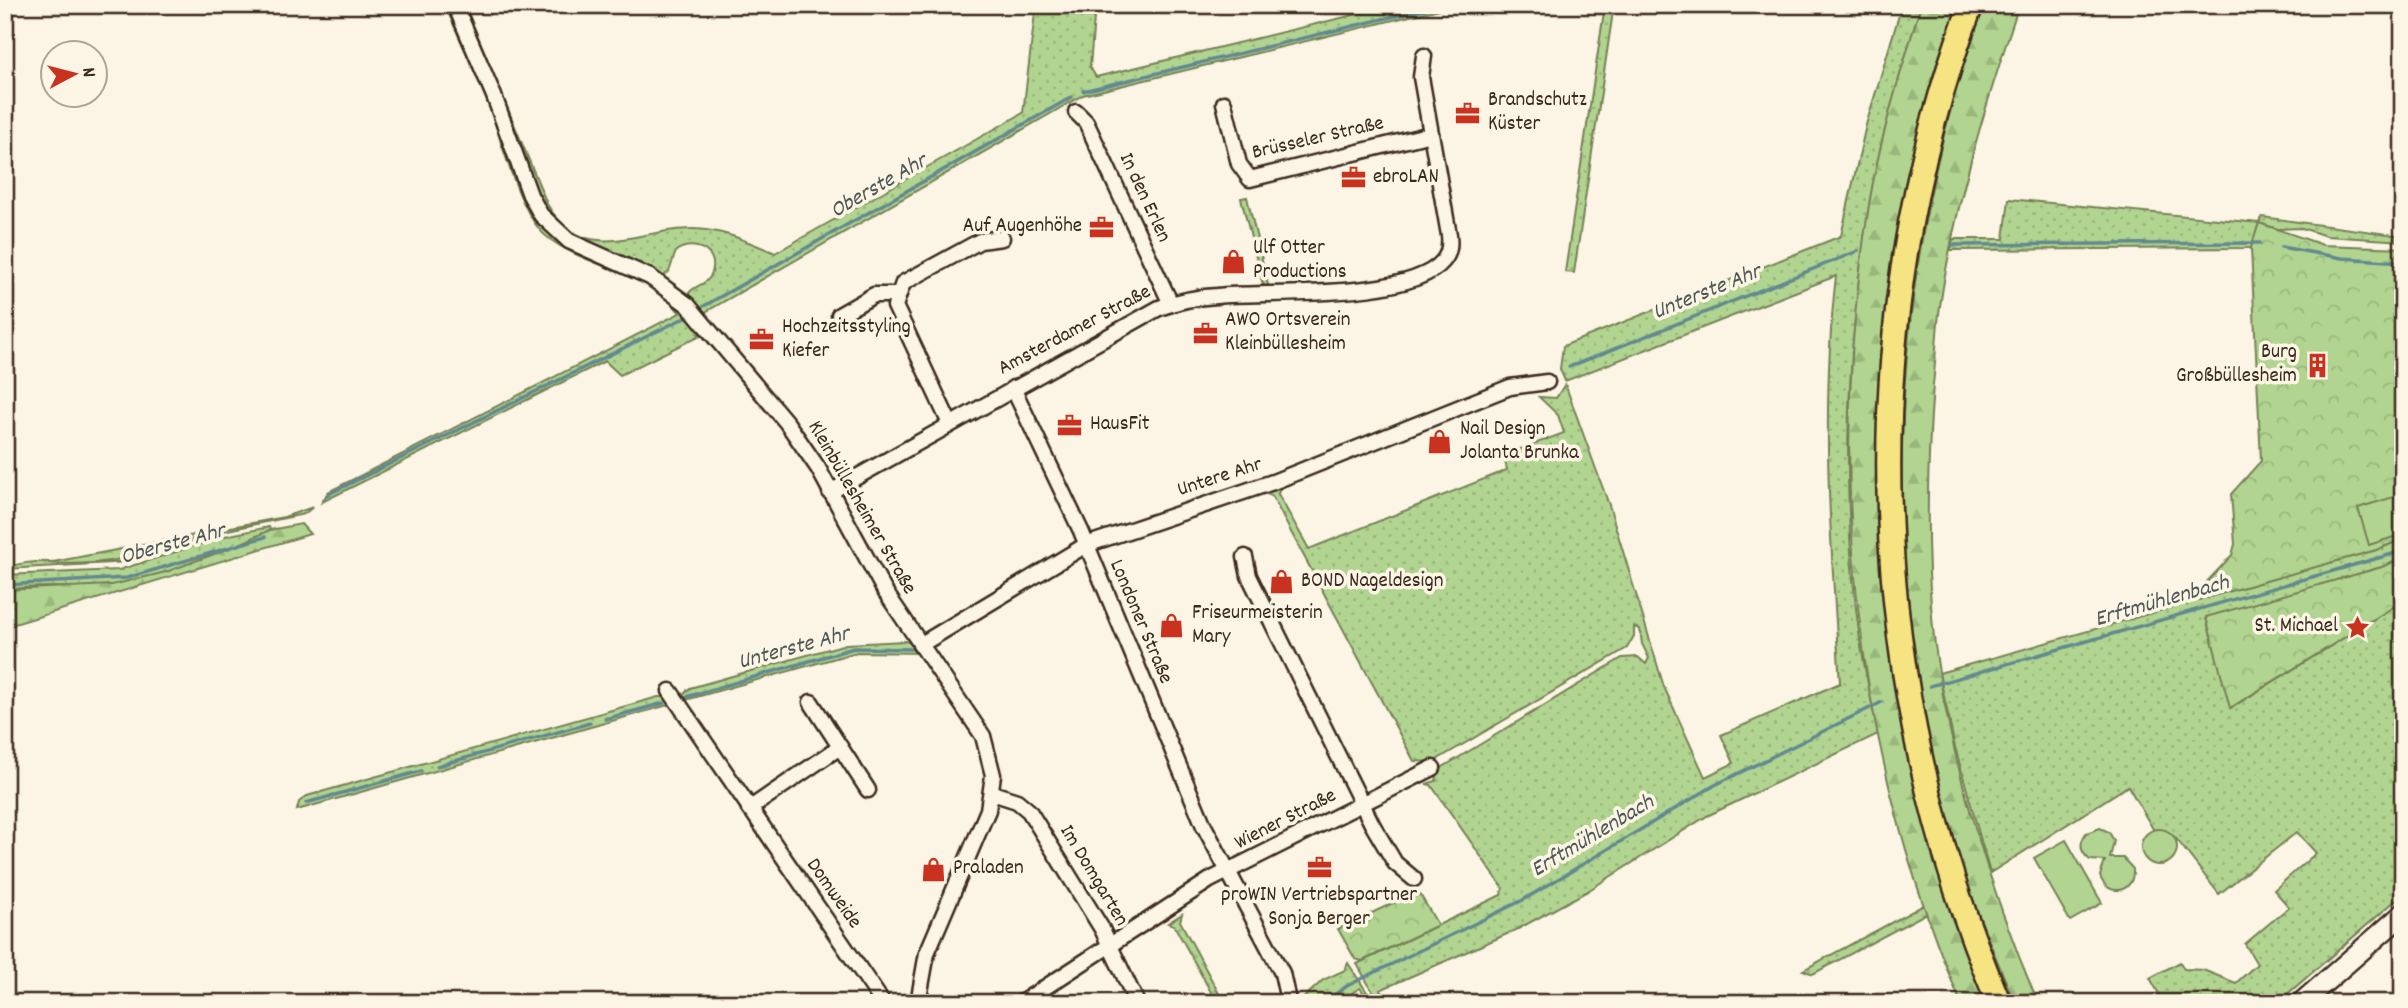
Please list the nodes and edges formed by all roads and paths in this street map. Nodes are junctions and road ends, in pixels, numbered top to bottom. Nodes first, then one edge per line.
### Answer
1 (455, 5) edge
2 (1971, 5) edge
3 (1424, 57) dead end
4 (1224, 103) dead end
5 (1076, 112) dead end
6 (1432, 134) junction
7 (1002, 238) dead end
8 (898, 295) junction
9 (1171, 304) junction
10 (839, 314) dead end
11 (1547, 382) dead end
12 (1013, 388) junction
13 (950, 424) junction
14 (830, 492) junction
15 (1086, 545) junction
16 (1245, 557) dead end
17 (920, 645) junction
18 (670, 691) dead end
19 (811, 702) dead end
20 (840, 747) junction
21 (1433, 768) dead end
22 (868, 790) dead end
23 (992, 793) junction
24 (1363, 804) junction
25 (749, 808) junction
26 (1227, 872) junction
27 (1414, 879) dead end
28 (2403, 914) edge
29 (1111, 946) junction
30 (1287, 996) dead end
31 (2312, 999) edge
32 (883, 1003) edge
33 (918, 1003) edge
34 (1021, 1003) edge
35 (1137, 1003) edge
36 (2000, 1003) edge

1 - 14 street, Kleinbüllesheimer Straße
2 - 36 main road
3 - 6 street, Amsterdamer Straße
4 - 6 street, Brüsseler Straße
5 - 9 street, In den Erlen
6 - 9 street, Amsterdamer Straße
7 - 8 street
8 - 10 street
8 - 13 street
9 - 12 street, Amsterdamer Straße
11 - 15 street, Untere Ahr
12 - 13 street, Amsterdamer Straße
12 - 15 street, Londoner Straße
13 - 14 street, Amsterdamer Straße
14 - 17 street, Kleinbüllesheimer Straße
15 - 17 street, Untere Ahr
15 - 26 street, Londoner Straße
16 - 24 street
17 - 23 street, Kleinbüllesheimer Straße
18 - 25 street, Domweide
19 - 20 street
20 - 22 street
20 - 25 street
21 - 24 street, Wiener Straße
23 - 29 street, Im Domgarten
23 - 33 street, Kleinbüllesheimer Straße
24 - 26 street, Wiener Straße
24 - 27 street, Wiener Straße
25 - 32 street, Domweide
26 - 29 street, Wiener Straße
26 - 30 street, Wiener Straße
28 - 31 street
29 - 34 street, Wiener Straße
29 - 35 street, Im Domgarten

